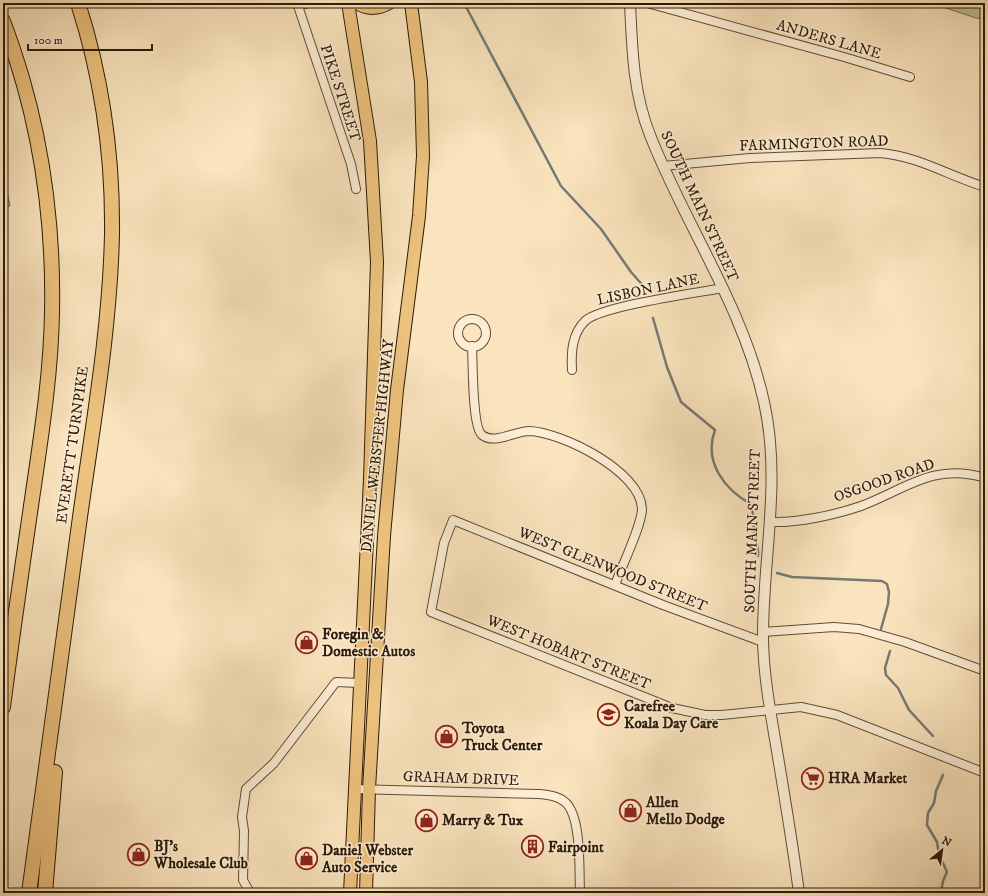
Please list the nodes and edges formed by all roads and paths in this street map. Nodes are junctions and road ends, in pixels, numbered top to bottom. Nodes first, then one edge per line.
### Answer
1 (78, 3) edge
2 (309, 3) edge
3 (348, 3) edge
4 (357, 3) edge
5 (389, 3) edge
6 (411, 3) edge
7 (630, 3) edge
8 (647, 3) edge
9 (297, 5) edge
10 (3, 21) edge
11 (910, 77) dead end
12 (663, 166) junction
13 (985, 187) edge
14 (356, 189) dead end
15 (723, 288) junction
16 (472, 346) dead end
17 (572, 370) dead end
18 (982, 477) dead end
19 (770, 522) junction
20 (615, 586) junction
21 (68, 607) junction
22 (431, 612) joint
23 (763, 637) junction
24 (985, 671) edge
25 (359, 683) junction
26 (3, 701) edge
27 (770, 709) junction
28 (985, 773) edge
29 (355, 789) junction
30 (369, 789) junction
31 (29, 893) edge
32 (45, 893) edge
33 (250, 893) edge
34 (350, 893) edge
35 (366, 893) edge
36 (580, 893) edge
37 (799, 893) edge

1 - 21 highway, EVERETT TURNPIKE
2 - 9 street, PIKE STREET
3 - 25 main road, DANIEL WEBSTER HIGHWAY
4 - 5 main road
6 - 30 main road, DANIEL WEBSTER HIGHWAY
7 - 12 street, SOUTH MAIN STREET
8 - 11 street, ANDERS LANE
9 - 14 street, PIKE STREET
10 - 26 highway
12 - 13 street, FARMINGTON ROAD
12 - 15 street, SOUTH MAIN STREET
15 - 17 street, LISBON LANE
15 - 19 street, SOUTH MAIN STREET
16 - 20 street
18 - 19 street, OSGOOD ROAD
19 - 23 street, SOUTH MAIN STREET
20 - 22 street, WEST GLENWOOD STREET
20 - 23 street, WEST GLENWOOD STREET
21 - 31 highway, EVERETT TURNPIKE
21 - 32 highway
22 - 27 street, WEST HOBART STREET
23 - 24 street
23 - 27 street, SOUTH MAIN STREET
25 - 29 main road, DANIEL WEBSTER HIGHWAY
25 - 33 street
27 - 28 street, WEST HOBART STREET
27 - 37 street, SOUTH MAIN STREET
29 - 30 street, GRAHAM DRIVE
29 - 34 main road, DANIEL WEBSTER HIGHWAY
30 - 35 main road, DANIEL WEBSTER HIGHWAY
30 - 36 street, GRAHAM DRIVE

